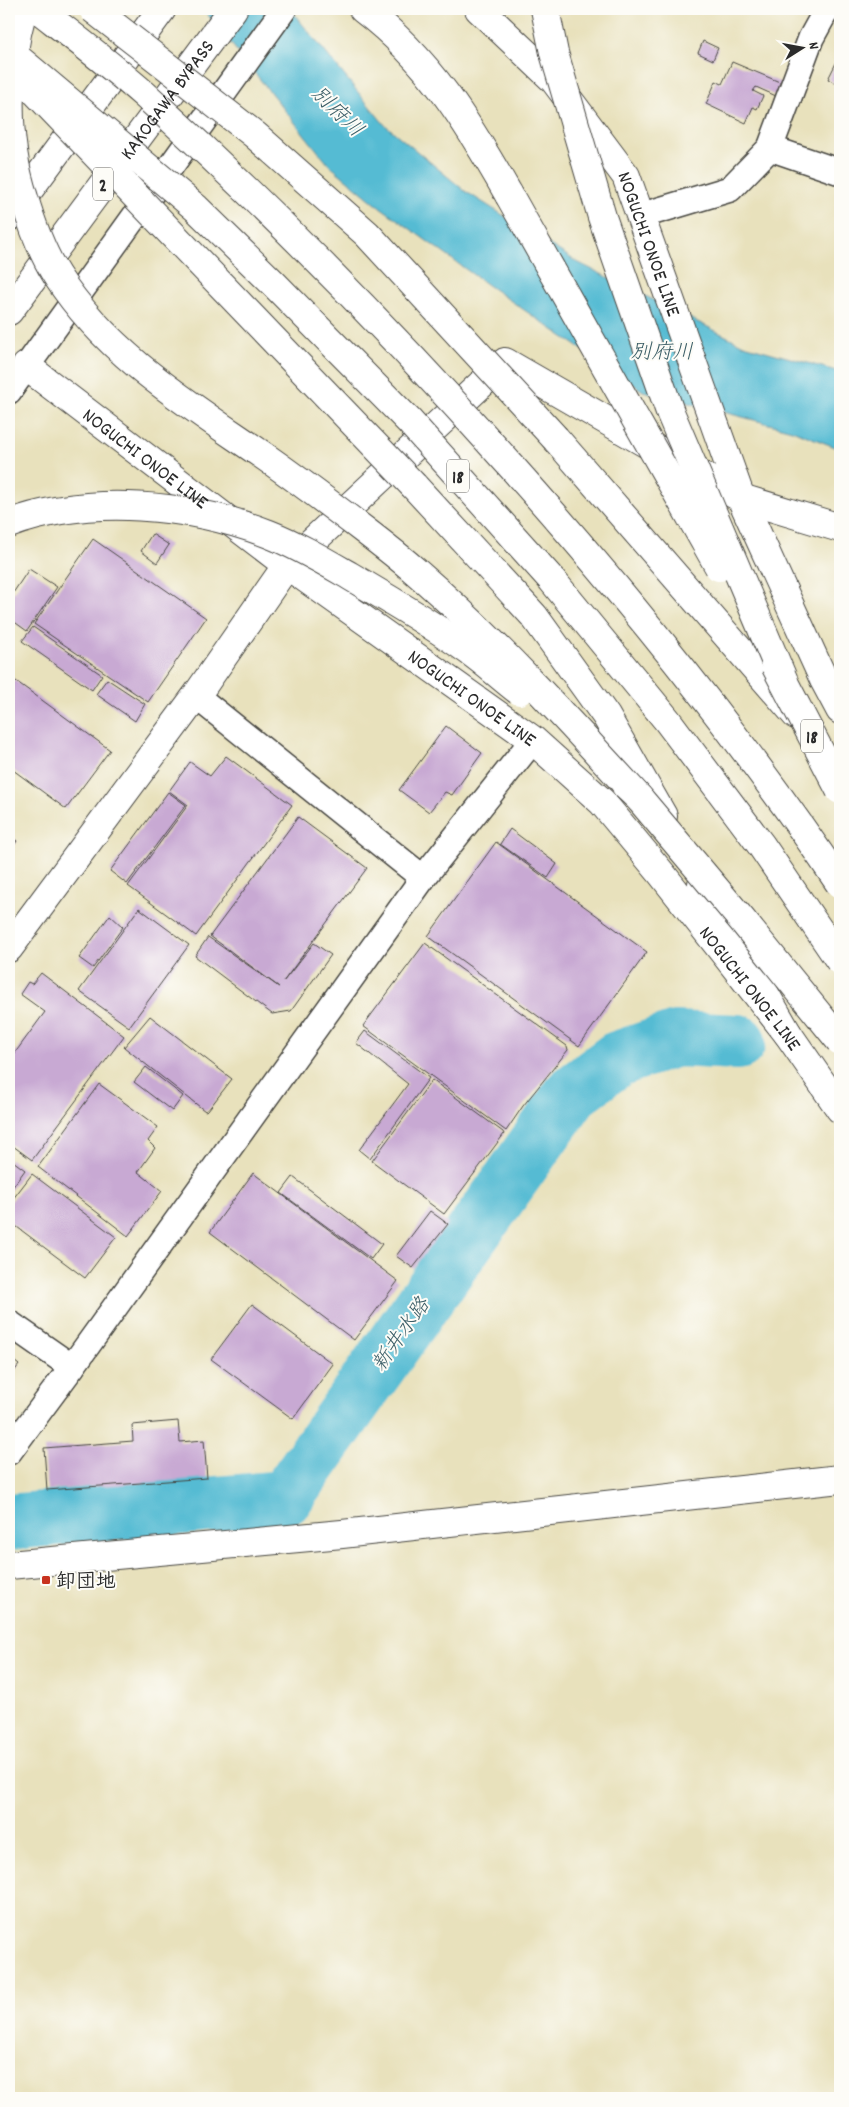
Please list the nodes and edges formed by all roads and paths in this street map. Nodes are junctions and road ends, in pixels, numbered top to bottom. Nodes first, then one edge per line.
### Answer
1 (22, 9) edge
2 (27, 9) edge
3 (38, 9) edge
4 (93, 9) edge
5 (162, 9) edge
6 (233, 9) edge
7 (284, 9) edge
8 (363, 9) edge
9 (479, 9) edge
10 (545, 9) edge
11 (827, 9) edge
12 (9, 22) edge
13 (9, 51) edge
14 (9, 64) edge
15 (770, 148) junction
16 (840, 172) edge
17 (640, 216) junction
18 (9, 218) edge
19 (9, 311) edge
20 (26, 366) junction
21 (9, 391) edge
22 (741, 498) junction
23 (9, 524) edge
24 (840, 528) edge
25 (287, 565) junction
26 (784, 681) junction
27 (196, 696) junction
28 (840, 710) edge
29 (533, 740) junction
30 (840, 767) edge
31 (840, 790) edge
32 (639, 798) junction
33 (423, 878) junction
34 (840, 884) edge
35 (9, 948) edge
36 (840, 961) edge
37 (788, 1034) junction
38 (840, 1041) edge
39 (840, 1109) edge
40 (9, 1323) edge
41 (72, 1368) junction
42 (9, 1452) edge
43 (840, 1479) edge
44 (9, 1565) edge

1 - 32 main road, bridge
2 - 12 main road, bridge
3 - 34 main road, 18, bridge
4 - 30 main road, 18, bridge
5 - 18 main road
6 - 19 main road, KAKOGAWA BYPASS / 2
7 - 20 street
8 - 26 main road, 18, bridge
9 - 17 main road, NOGUCHI ONOE LINE
10 - 26 main road, bridge
11 - 15 street
13 - 36 main road, 18, bridge
14 - 37 main road, 18, bridge
15 - 16 street
15 - 17 street
17 - 22 main road, NOGUCHI ONOE LINE
20 - 21 street
20 - 25 main road, NOGUCHI ONOE LINE
22 - 24 main road
22 - 25 main road
22 - 28 main road, NOGUCHI ONOE LINE
23 - 32 main road, bridge
25 - 27 main road
25 - 29 main road, NOGUCHI ONOE LINE
26 - 31 main road, 18, bridge
27 - 33 street
27 - 35 main road
29 - 33 street
29 - 37 main road, NOGUCHI ONOE LINE
32 - 38 main road, bridge
33 - 41 street
37 - 39 main road, NOGUCHI ONOE LINE
40 - 41 street
41 - 42 street
43 - 44 main road

